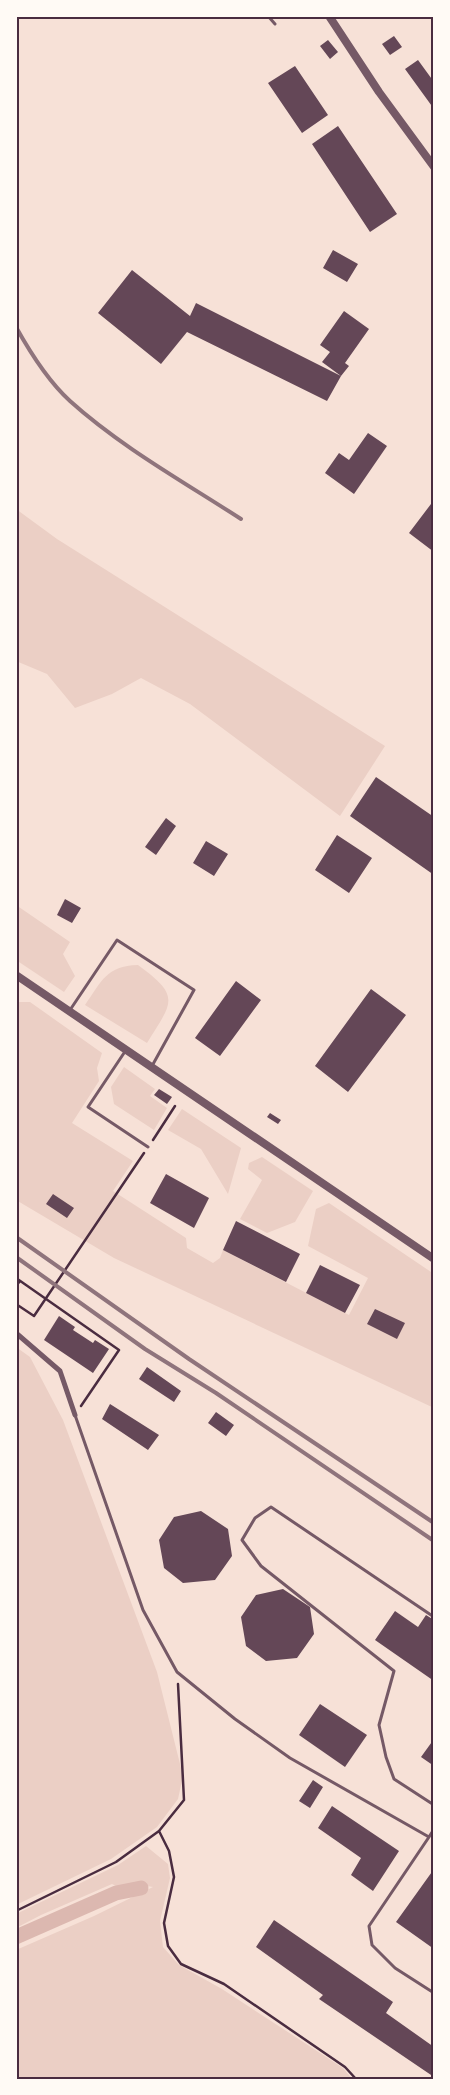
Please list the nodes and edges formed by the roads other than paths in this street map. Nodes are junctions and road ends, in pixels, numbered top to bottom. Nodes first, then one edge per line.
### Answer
1 (268, 16) edge
2 (329, 16) edge
3 (275, 24) dead end
4 (434, 166) edge
5 (16, 975) edge
6 (69, 1011) junction
7 (126, 1049) junction
8 (151, 1067) junction
9 (148, 1147) dead end
10 (434, 1259) edge
11 (16, 1333) edge
12 (75, 1415) joint
13 (434, 1617) edge
14 (434, 1805) edge
15 (434, 1829) edge
16 (429, 1836) junction
17 (434, 1993) edge

1 - 3 lane
2 - 4 street
5 - 6 street
6 - 7 street
6 - 8 lane
7 - 8 street
7 - 9 lane
8 - 10 street
11 - 12 street
12 - 16 lane
13 - 14 lane
15 - 16 lane
16 - 17 lane

